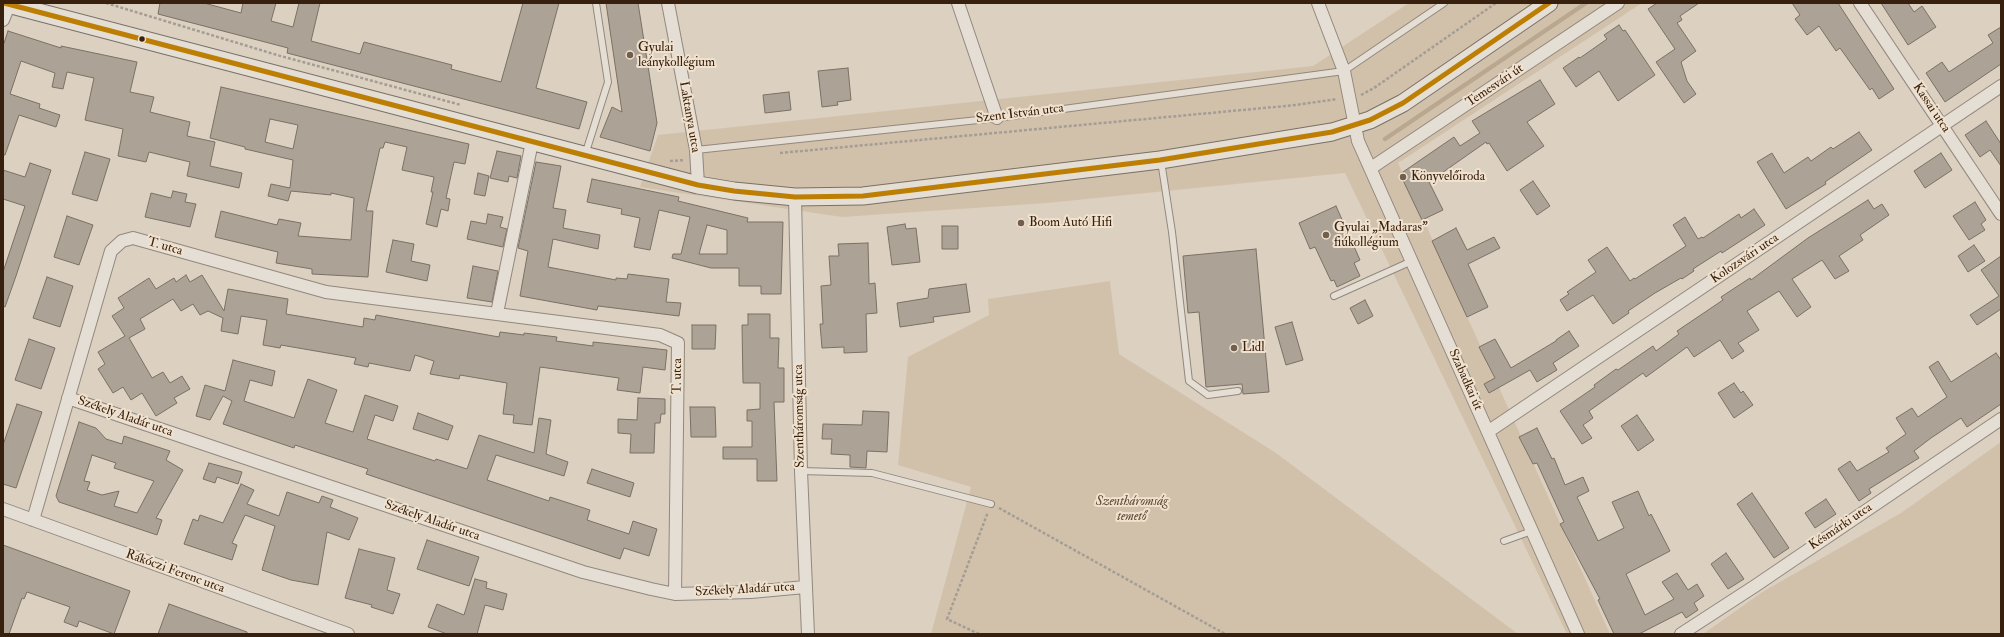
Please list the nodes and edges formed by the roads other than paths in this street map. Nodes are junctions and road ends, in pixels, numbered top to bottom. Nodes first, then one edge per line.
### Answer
1 (596, 3) edge
2 (668, 3) edge
3 (958, 3) edge
4 (1318, 3) edge
5 (1444, 3) edge
6 (1549, 3) edge
7 (1618, 3) edge
8 (1860, 3) edge
9 (7, 8) edge
10 (1344, 71) junction
11 (2001, 86) edge
12 (997, 118) junction
13 (1356, 125) junction
14 (1942, 125) junction
15 (532, 142) junction
16 (585, 155) junction
17 (696, 155) junction
18 (1160, 160) junction
19 (1371, 168) junction
20 (698, 185) junction
21 (795, 197) junction
22 (2001, 214) edge
23 (1412, 261) junction
24 (1334, 296) dead end
25 (497, 313) junction
26 (1238, 392) dead end
27 (68, 398) junction
28 (2001, 419) edge
29 (1489, 432) junction
30 (801, 471) junction
31 (991, 504) road end
32 (3, 509) edge
33 (33, 520) junction
34 (1532, 531) junction
35 (1504, 541) dead end
36 (805, 587) junction
37 (675, 594) junction
38 (348, 634) edge
39 (808, 634) edge
40 (1578, 634) edge
41 (1681, 634) edge

1 - 16 lane
2 - 17 street, Laktanya utca
3 - 12 street
4 - 10 street, Szabadkai út
5 - 10 lane
6 - 13 street
7 - 19 street, Temesvári út
8 - 14 street, Kassai utca
9 - 15 street
10 - 12 lane, Szent István utca
10 - 13 street, Szabadkai út
11 - 14 street, Kolozsvári utca
12 - 17 lane, Szent István utca
13 - 18 street
13 - 19 street, Szabadkai út
14 - 22 street, Kassai utca
14 - 29 street, Kolozsvári utca
15 - 16 street
15 - 25 street
16 - 20 street
17 - 20 street, Laktanya utca
18 - 21 street
18 - 26 lane
19 - 23 street, Szabadkai út
20 - 21 street
21 - 30 street, Szentháromság utca
23 - 24 lane
23 - 29 street, Szabadkai út
25 - 27 street, T. utca
25 - 37 street, T. utca
27 - 33 street, T. utca
27 - 37 street, Székely Aladár utca
28 - 41 street, Késmárki utca
29 - 34 street, Szabadkai út
30 - 31 lane
30 - 36 street, Szentháromság utca
32 - 33 street, Rákóczi Ferenc utca
33 - 38 street, Rákóczi Ferenc utca
34 - 35 lane
34 - 40 street, Szabadkai út
36 - 37 street, Székely Aladár utca
36 - 39 street, Szentháromság utca

